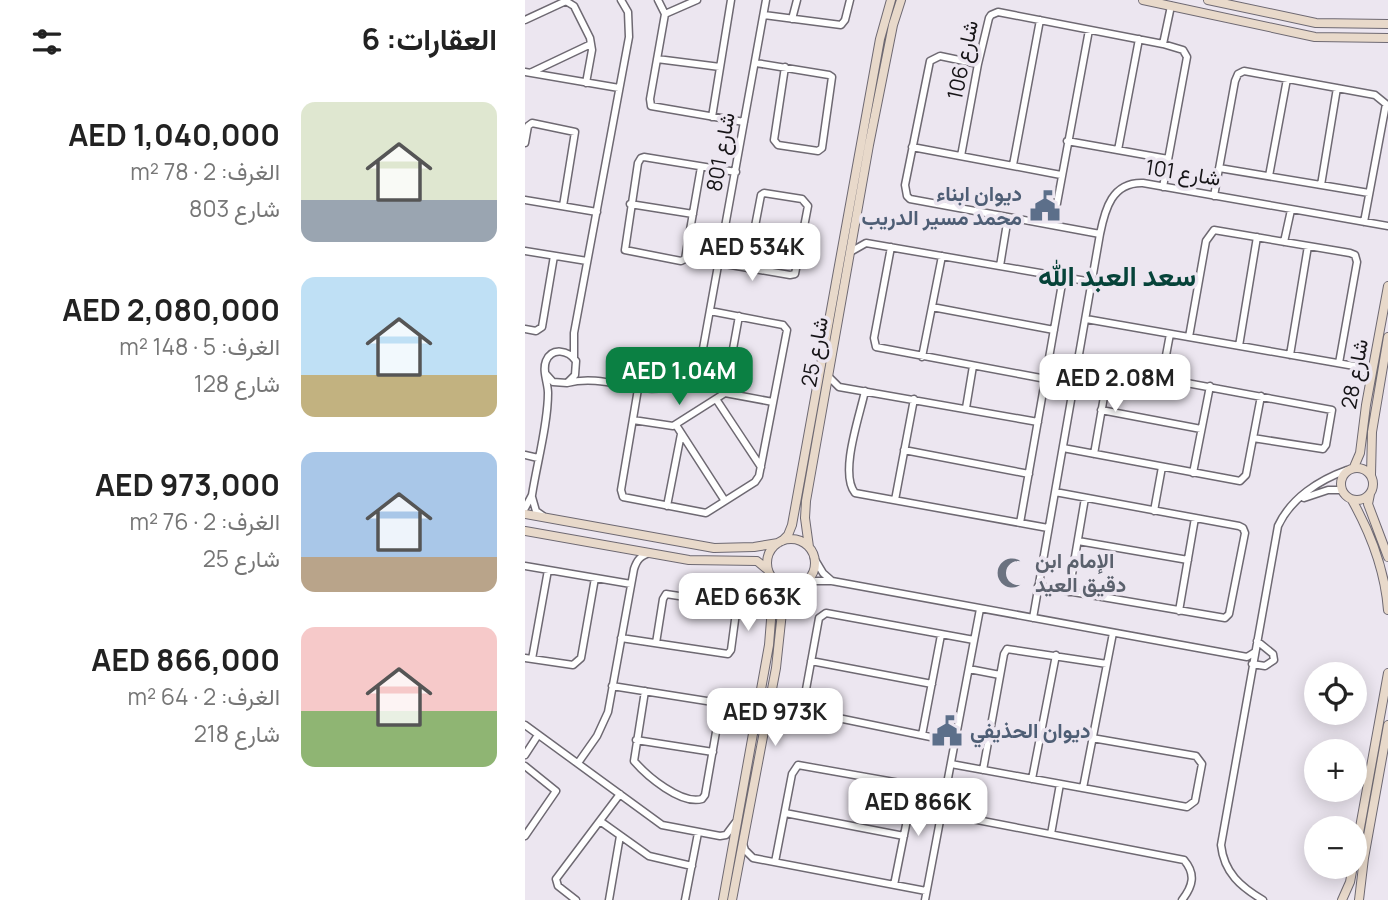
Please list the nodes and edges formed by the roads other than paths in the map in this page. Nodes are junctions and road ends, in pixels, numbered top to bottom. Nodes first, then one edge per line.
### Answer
1 (565, 0) edge
2 (621, 0) edge
3 (658, 0) edge
4 (697, 0) edge
5 (731, 0) edge
6 (766, 0) edge
7 (797, 0) edge
8 (850, 0) edge
9 (891, 0) edge
10 (901, 0) edge
11 (1143, 0) edge
12 (1208, 0) edge
13 (1171, 6) junction
14 (665, 14) junction
15 (764, 15) junction
16 (792, 19) junction
17 (525, 20) edge
18 (1040, 20) junction
19 (1388, 24) edge
20 (1089, 30) junction
21 (1388, 38) edge
22 (1139, 39) junction
23 (591, 44) junction
24 (1163, 44) junction
25 (657, 59) junction
26 (756, 63) junction
27 (978, 64) junction
28 (720, 67) junction
29 (785, 67) junction
30 (528, 72) edge
31 (1287, 79) junction
32 (586, 83) junction
33 (619, 88) junction
34 (1337, 88) junction
35 (712, 117) junction
36 (744, 122) junction
37 (1067, 141) junction
38 (525, 142) edge
39 (912, 147) junction
40 (1118, 150) junction
41 (961, 156) junction
42 (1168, 159) junction
43 (1013, 165) junction
44 (702, 167) junction
45 (1219, 168) junction
46 (736, 172) junction
47 (1061, 175) junction
48 (1269, 176) junction
49 (853, 181) junction
50 (863, 184) junction
51 (1321, 185) junction
52 (1163, 187) junction
53 (1369, 193) junction
54 (1214, 196) junction
55 (525, 200) edge
56 (631, 204) junction
57 (563, 206) junction
58 (1290, 210) junction
59 (597, 212) junction
60 (694, 214) junction
61 (1008, 217) junction
62 (1364, 222) junction
63 (1053, 225) junction
64 (1387, 227) edge
65 (855, 229) junction
66 (1100, 234) junction
67 (1257, 237) junction
68 (1284, 242) junction
69 (866, 243) junction
70 (1308, 246) junction
71 (891, 247) junction
72 (525, 251) edge
73 (852, 251) junction
74 (554, 256) junction
75 (942, 256) junction
76 (587, 261) junction
77 (719, 264) junction
78 (1000, 267) junction
79 (747, 268) junction
80 (1063, 278) junction
81 (1092, 282) junction
82 (1388, 286) edge
83 (932, 307) junction
84 (710, 311) junction
85 (739, 317) junction
86 (1086, 319) junction
87 (525, 329) edge
88 (1054, 330) junction
89 (574, 333) junction
90 (1170, 334) junction
91 (1189, 337) junction
92 (1388, 337) edge
93 (1239, 346) junction
94 (560, 351) junction
95 (1290, 355) junction
96 (922, 357) junction
97 (1375, 357) junction
98 (575, 361) junction
99 (1079, 363) junction
100 (1339, 363) junction
101 (973, 366) junction
102 (1360, 367) junction
103 (1109, 368) junction
104 (545, 373) junction
105 (828, 376) junction
106 (1162, 377) junction
107 (1046, 379) junction
108 (595, 380) junction
109 (1371, 380) junction
110 (566, 383) junction
111 (1210, 386) junction
112 (839, 387) junction
113 (638, 389) junction
114 (865, 391) junction
115 (725, 393) junction
116 (825, 396) junction
117 (1261, 396) junction
118 (716, 399) junction
119 (914, 399) junction
120 (548, 401) junction
121 (773, 402) junction
122 (966, 408) junction
123 (1101, 410) junction
124 (633, 420) junction
125 (1038, 422) junction
126 (676, 425) junction
127 (1202, 429) junction
128 (681, 434) junction
129 (1253, 438) junction
130 (1063, 448) junction
131 (904, 450) junction
132 (1094, 454) junction
133 (525, 455) edge
134 (538, 458) junction
135 (761, 467) junction
136 (1162, 467) junction
137 (1351, 468) junction
138 (1193, 472) junction
139 (1028, 474) junction
140 (1371, 475) junction
141 (1342, 490) junction
142 (1055, 492) junction
143 (1370, 494) junction
144 (532, 495) junction
145 (1085, 498) junction
146 (895, 500) junction
147 (1352, 500) junction
148 (725, 501) junction
149 (1295, 501) junction
150 (667, 506) junction
151 (525, 508) edge
152 (1154, 511) junction
153 (525, 514) edge
154 (1195, 518) junction
155 (548, 519) junction
156 (1020, 523) junction
157 (1048, 528) junction
158 (525, 531) edge
159 (1078, 541) junction
160 (780, 542) junction
161 (809, 547) junction
162 (626, 549) junction
163 (652, 553) junction
164 (1387, 554) edge
165 (814, 558) junction
166 (1188, 560) junction
167 (525, 565) edge
168 (634, 569) junction
169 (548, 570) junction
170 (768, 570) junction
171 (595, 578) junction
172 (772, 579) junction
173 (832, 581) junction
174 (631, 584) junction
175 (802, 585) junction
176 (1038, 586) junction
177 (1069, 592) junction
178 (980, 609) junction
179 (1388, 610) edge
180 (1179, 611) junction
181 (1033, 618) junction
182 (1114, 633) junction
183 (941, 635) junction
184 (621, 638) junction
185 (974, 640) junction
186 (1257, 641) junction
187 (656, 643) junction
188 (1255, 652) junction
189 (1056, 655) junction
190 (1247, 657) junction
191 (528, 658) edge
192 (811, 661) junction
193 (1107, 664) junction
194 (1253, 665) junction
195 (969, 668) junction
196 (1388, 673) edge
197 (1000, 675) junction
198 (762, 684) junction
199 (932, 684) junction
200 (613, 686) junction
201 (645, 691) junction
202 (525, 725) edge
203 (1387, 731) edge
204 (922, 735) junction
205 (538, 736) junction
206 (763, 737) junction
207 (1092, 738) junction
208 (636, 740) junction
209 (955, 742) junction
210 (713, 752) junction
211 (525, 755) edge
212 (1385, 755) edge
213 (578, 763) junction
214 (951, 764) junction
215 (525, 766) edge
216 (983, 770) junction
217 (1032, 779) junction
218 (1060, 783) junction
219 (914, 785) junction
220 (1083, 788) junction
221 (945, 791) junction
222 (620, 794) junction
223 (785, 813) junction
224 (941, 813) junction
225 (738, 815) junction
226 (1362, 816) edge
227 (600, 821) junction
228 (698, 833) junction
229 (1051, 834) junction
230 (525, 836) edge
231 (620, 836) junction
232 (720, 836) junction
233 (904, 836) junction
234 (743, 844) junction
235 (753, 859) junction
236 (731, 860) junction
237 (775, 862) junction
238 (692, 866) junction
239 (739, 869) junction
240 (1351, 879) edge
241 (894, 885) junction
242 (926, 891) junction
243 (576, 900) edge
244 (609, 900) edge
245 (685, 900) edge
246 (723, 900) edge
247 (732, 900) edge
248 (925, 900) edge
249 (1182, 900) edge
250 (1263, 900) edge
251 (1342, 900) edge
252 (1359, 900) edge

1 - 17 street
1 - 23 street
2 - 33 street
3 - 14 street
4 - 14 street
5 - 28 street
6 - 15 street, شارع 801
7 - 16 street
8 - 16 street
9 - 49 street, شارع 25
10 - 50 street, شارع 25
11 - 13 street
12 - 19 street
13 - 21 street
13 - 24 street
14 - 25 street
15 - 16 street
15 - 26 street, شارع 801
18 - 20 street, شارع 106
18 - 27 street, شارع 106
18 - 43 street
20 - 22 street, شارع 106
20 - 37 street
22 - 24 street, شارع 106
22 - 40 street
23 - 30 street
23 - 32 street
24 - 42 street, شارع 106
25 - 28 street
25 - 35 street
26 - 29 street
26 - 36 street, شارع 801
27 - 39 street
27 - 41 street, شارع 106
28 - 35 street
29 - 29 street
30 - 32 street
31 - 34 street
31 - 45 street
31 - 48 street
32 - 33 street
33 - 59 street
34 - 51 street
34 - 53 street
35 - 36 street
36 - 46 street, شارع 801
37 - 40 street
37 - 47 street
38 - 57 street
39 - 41 street
39 - 61 street
40 - 42 street
41 - 43 street
42 - 52 street, شارع 106
43 - 47 street
44 - 46 street
44 - 56 street
44 - 60 street
45 - 48 street
45 - 54 street
46 - 77 street, شارع 801
47 - 63 street
48 - 51 street
49 - 50 street
49 - 160 street, شارع 25
50 - 65 street, شارع 25
51 - 53 street
52 - 54 street, شارع 101
52 - 66 street, شارع 101
53 - 62 street
54 - 58 street, شارع 101
55 - 57 street
56 - 60 street
56 - 60 street
57 - 59 street
58 - 62 street, شارع 101
58 - 68 street
59 - 76 street
61 - 63 street
61 - 78 street
62 - 64 street, شارع 101
63 - 66 street
65 - 69 street
65 - 73 street, شارع 25
66 - 81 street, شارع 101
67 - 68 street
67 - 91 street
67 - 93 street
68 - 70 street
69 - 71 street
69 - 73 street
70 - 95 street
70 - 100 street
71 - 75 street
71 - 96 street
72 - 74 street
73 - 105 street, شارع 25
74 - 76 street
74 - 87 street
75 - 78 street
75 - 83 street
76 - 89 street
77 - 79 street
77 - 84 street, شارع 801
78 - 80 street
79 - 79 street
80 - 81 street
80 - 88 street
81 - 86 street, شارع 101
82 - 97 street, شارع 28
83 - 88 street
83 - 96 street
84 - 85 street
84 - 113 street, شارع 801
85 - 115 street
85 - 121 street
86 - 90 street
86 - 99 street, شارع 101
88 - 107 street
89 - 94 street
89 - 98 street
90 - 91 street
90 - 106 street
91 - 93 street
92 - 140 street, شارع 28
93 - 95 street
94 - 98 street
94 - 104 street
95 - 100 street
96 - 101 street
97 - 102 street
97 - 109 street, شارع 28
98 - 108 street, شارع 801
98 - 110 street
99 - 103 street
99 - 130 street, شارع 101
100 - 102 street
101 - 107 street
101 - 122 street
102 - 109 street
103 - 106 street
103 - 123 street
104 - 110 street
104 - 120 street
105 - 112 street
105 - 116 street, شارع 25
106 - 111 street
107 - 125 street
108 - 110 street, شارع 801
108 - 113 street, شارع 801
109 - 137 street, شارع 28
110 - 120 street
111 - 117 street
111 - 127 street
112 - 114 street
112 - 116 street
113 - 124 street
114 - 119 street
114 - 146 street
115 - 118 street
115 - 121 street
116 - 161 street, شارع 25
117 - 129 street
117 - 129 street
118 - 126 street
118 - 135 street
119 - 122 street
119 - 131 street
120 - 134 street
121 - 135 street
122 - 125 street
123 - 127 street
123 - 132 street
124 - 126 street
124 - 150 street
125 - 139 street
126 - 128 street
127 - 138 street
128 - 148 street
128 - 150 street
129 - 138 street
130 - 132 street
130 - 142 street, شارع 101
131 - 139 street
131 - 146 street
132 - 136 street
133 - 134 street
134 - 144 street
135 - 148 street
136 - 138 street
136 - 152 street
137 - 140 street
137 - 141 street
137 - 149 street
139 - 156 street
140 - 143 street
141 - 147 street
141 - 149 street
142 - 145 street
142 - 157 street, شارع 101
143 - 147 street
143 - 164 street
144 - 151 street
144 - 155 street
145 - 152 street
145 - 159 street
146 - 156 street
147 - 179 street
148 - 150 street
149 - 186 street
152 - 154 street
153 - 155 street
154 - 166 street
154 - 180 street
155 - 160 street
156 - 157 street
157 - 176 street, شارع 101
158 - 162 street
159 - 166 street
159 - 177 street
160 - 161 street
160 - 170 street
161 - 165 street
162 - 163 street
162 - 168 street
163 - 168 street
163 - 170 street
165 - 173 street
165 - 175 street
166 - 180 street
167 - 169 street
168 - 174 street
169 - 171 street
169 - 191 street
170 - 172 street
171 - 174 street
171 - 191 street
172 - 175 street
172 - 198 street
173 - 175 street
173 - 178 street
174 - 184 street
175 - 206 street
176 - 177 street
176 - 181 street, شارع 101
177 - 180 street
178 - 181 street
178 - 185 street
181 - 182 street
182 - 190 street
182 - 193 street
183 - 185 street
183 - 192 street
183 - 199 street
184 - 187 street
184 - 200 street
185 - 195 street
186 - 188 street
186 - 194 street
187 - 187 street
188 - 190 street
188 - 194 street
189 - 193 street
189 - 197 street
189 - 217 street
190 - 194 street
192 - 199 street
192 - 204 street
193 - 207 street
194 - 250 street
195 - 197 street
195 - 209 street
196 - 226 street
197 - 216 street
198 - 206 street
198 - 225 street
199 - 204 street
200 - 201 street
200 - 213 street
201 - 208 street
201 - 210 street
202 - 205 street
203 - 212 street
204 - 209 street
205 - 211 street
205 - 213 street
206 - 234 street
207 - 220 street
207 - 220 street
208 - 210 street
208 - 210 street
209 - 214 street
212 - 252 street
213 - 222 street
214 - 216 street
214 - 221 street
215 - 230 street
216 - 217 street
217 - 218 street
218 - 220 street
218 - 229 street
219 - 221 street
219 - 223 street
219 - 233 street
221 - 224 street
222 - 227 street
222 - 228 street
223 - 233 street
223 - 237 street
224 - 229 street
224 - 242 street
225 - 232 street
225 - 234 street
225 - 236 street
227 - 231 street
227 - 243 street
228 - 232 street
228 - 238 street
229 - 249 street
231 - 238 street
231 - 244 street
232 - 236 street
233 - 241 street
234 - 235 street
234 - 239 street
235 - 237 street
235 - 239 street
236 - 246 street
237 - 241 street
238 - 245 street
239 - 247 street
240 - 251 street
241 - 242 street
242 - 248 street

